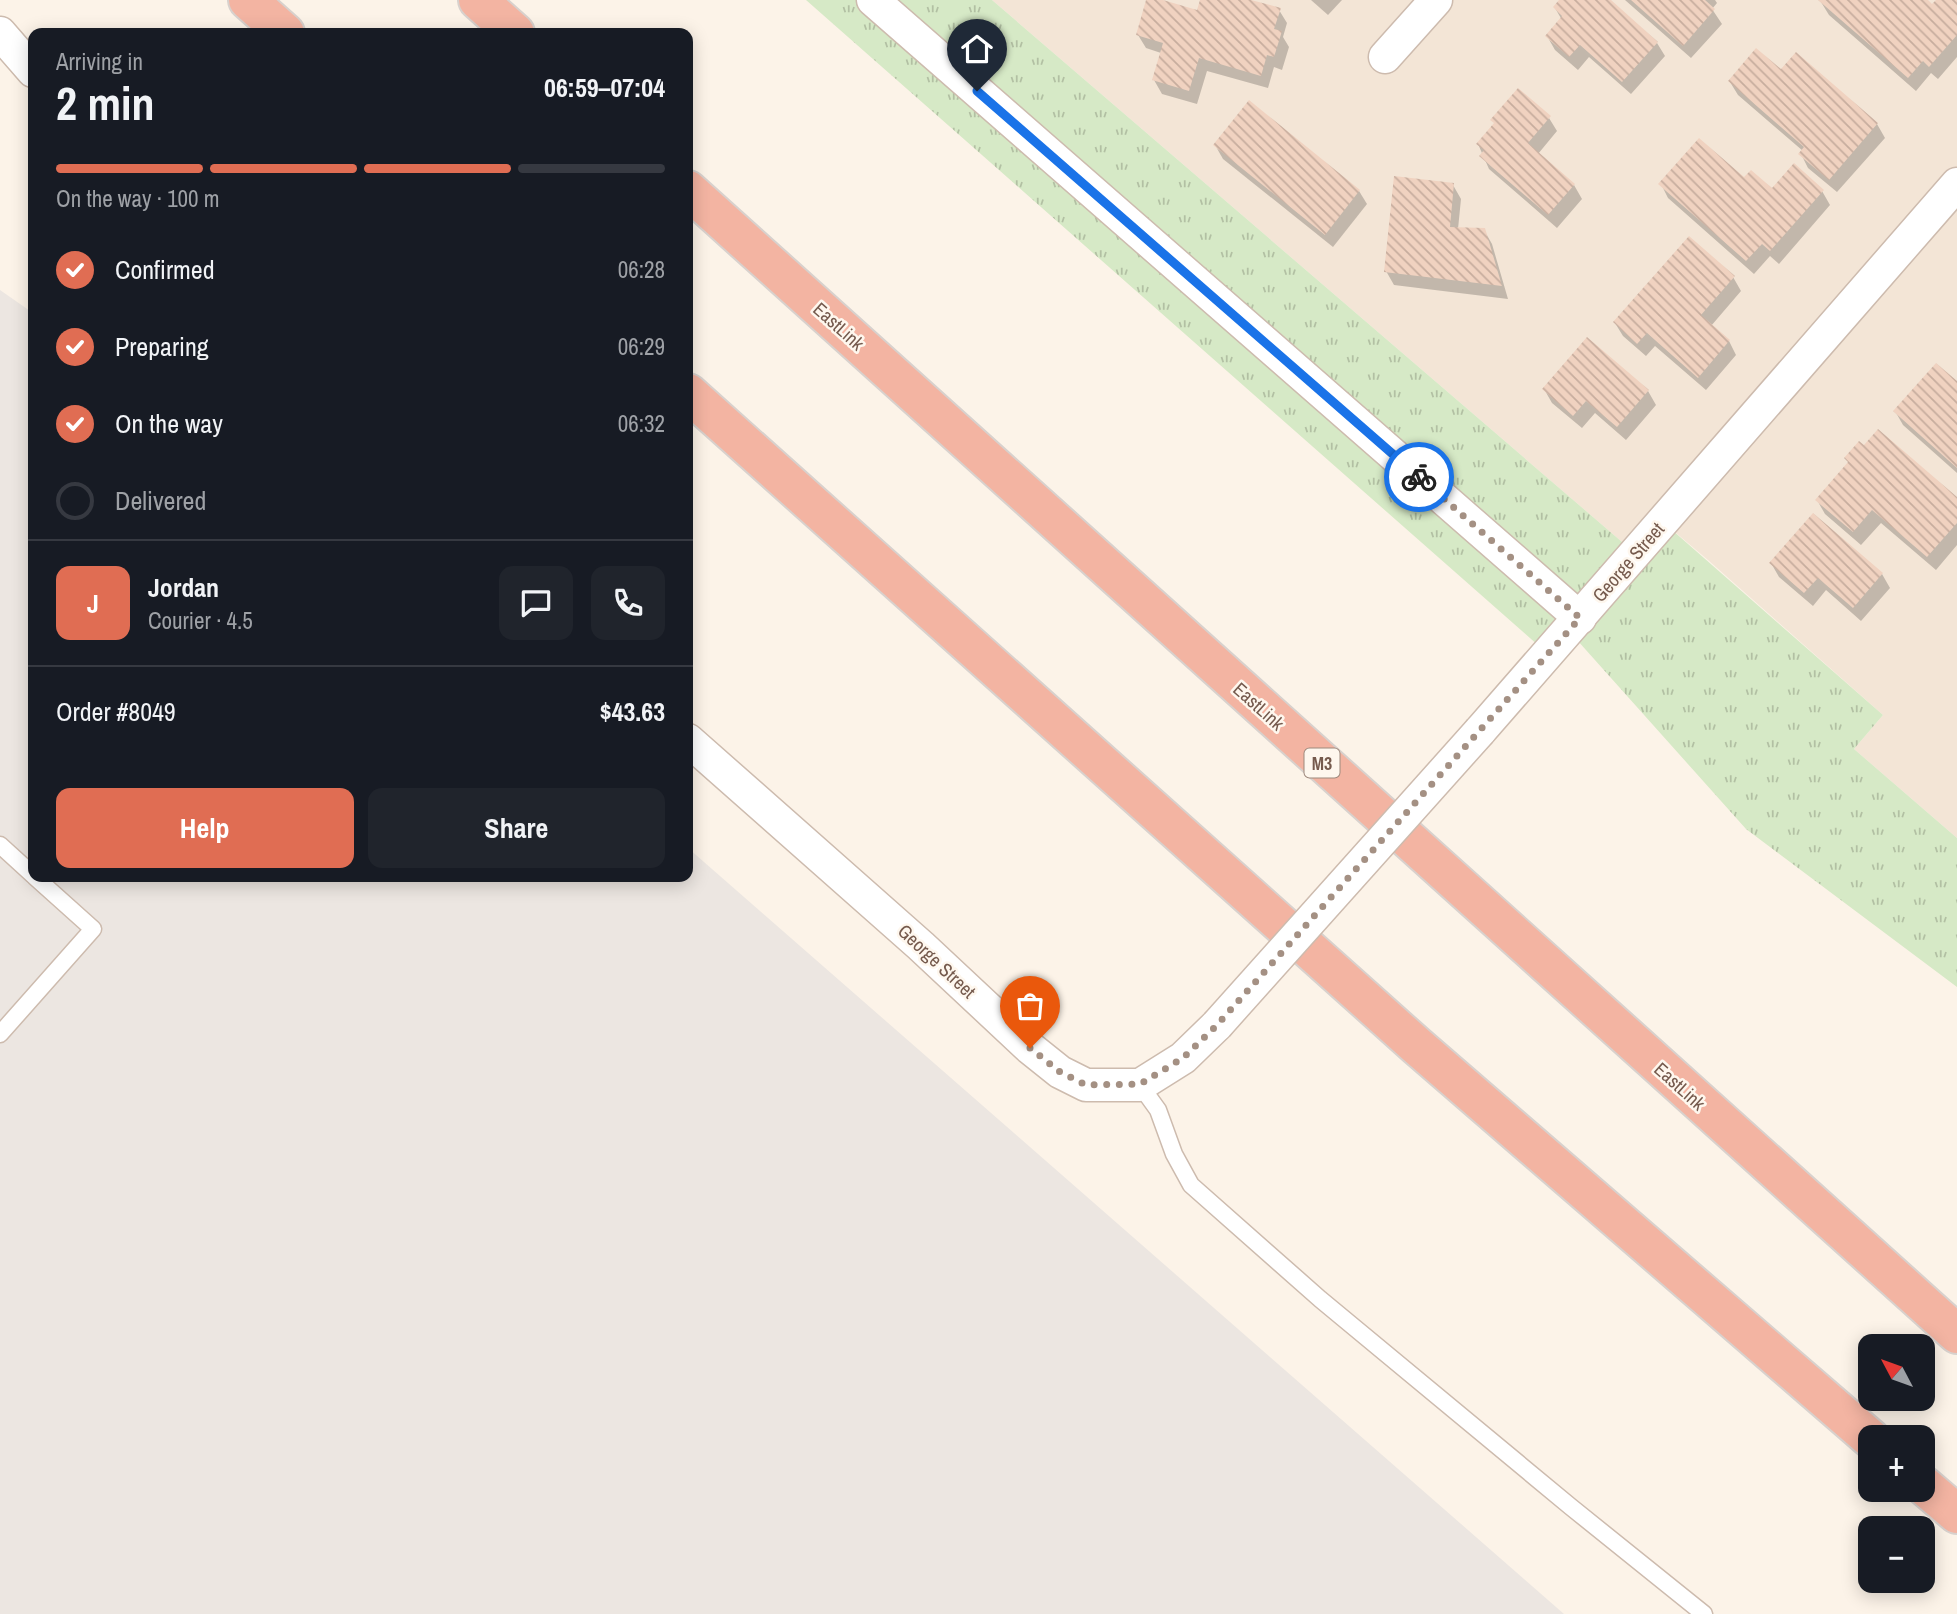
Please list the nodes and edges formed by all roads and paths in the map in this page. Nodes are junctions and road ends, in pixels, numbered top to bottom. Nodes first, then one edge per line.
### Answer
1 (248, 0) edge
2 (478, 0) edge
3 (873, 0) edge
4 (1436, 0) edge
5 (279, 28) edge
6 (509, 28) edge
7 (0, 33) edge
8 (1385, 57) dead end
9 (28, 65) edge
10 (1957, 184) edge
11 (693, 195) edge
12 (693, 397) edge
13 (1580, 618) junction
14 (693, 744) edge
15 (0, 845) edge
16 (28, 871) edge
17 (41, 882) edge
18 (0, 1034) edge
19 (1140, 1084) junction
20 (1957, 1334) edge
21 (1858, 1428) edge
22 (1935, 1495) edge
23 (1957, 1514) edge
24 (1704, 1614) edge

1 - 5 highway
2 - 6 highway
3 - 13 street
4 - 8 street
7 - 9 street
10 - 13 street, George Street
11 - 20 highway, EastLink / M3
12 - 21 highway
13 - 19 street, George Street, bridge
14 - 19 street, George Street
15 - 16 lane
17 - 18 lane
19 - 24 lane
22 - 23 highway

